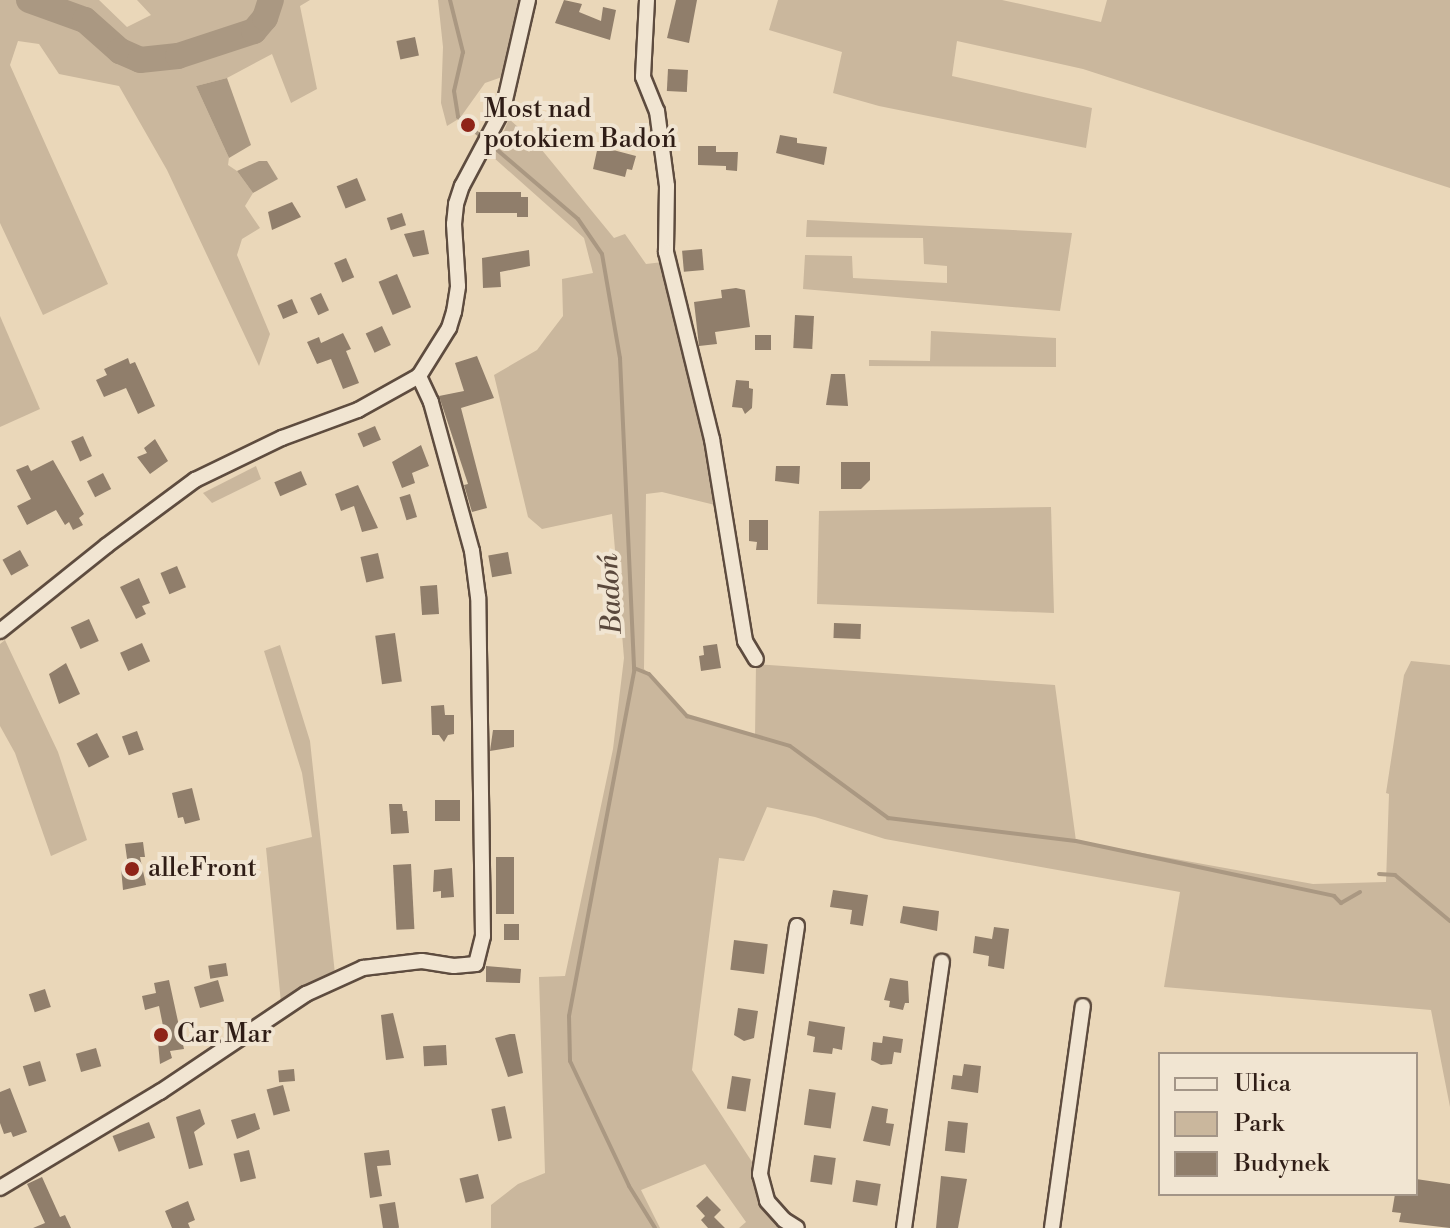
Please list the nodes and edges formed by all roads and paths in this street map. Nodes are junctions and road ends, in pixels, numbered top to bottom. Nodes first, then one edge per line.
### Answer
1 (528, 0) edge
2 (647, 0) edge
3 (419, 376) junction
4 (0, 631) edge
5 (756, 659) dead end
6 (797, 926) dead end
7 (942, 962) dead end
8 (1083, 1006) dead end
9 (0, 1188) edge
10 (797, 1228) edge
11 (904, 1228) edge
12 (1052, 1228) edge

1 - 3 street
2 - 5 street
3 - 4 street
3 - 9 street
6 - 10 street
7 - 11 street
8 - 12 street

